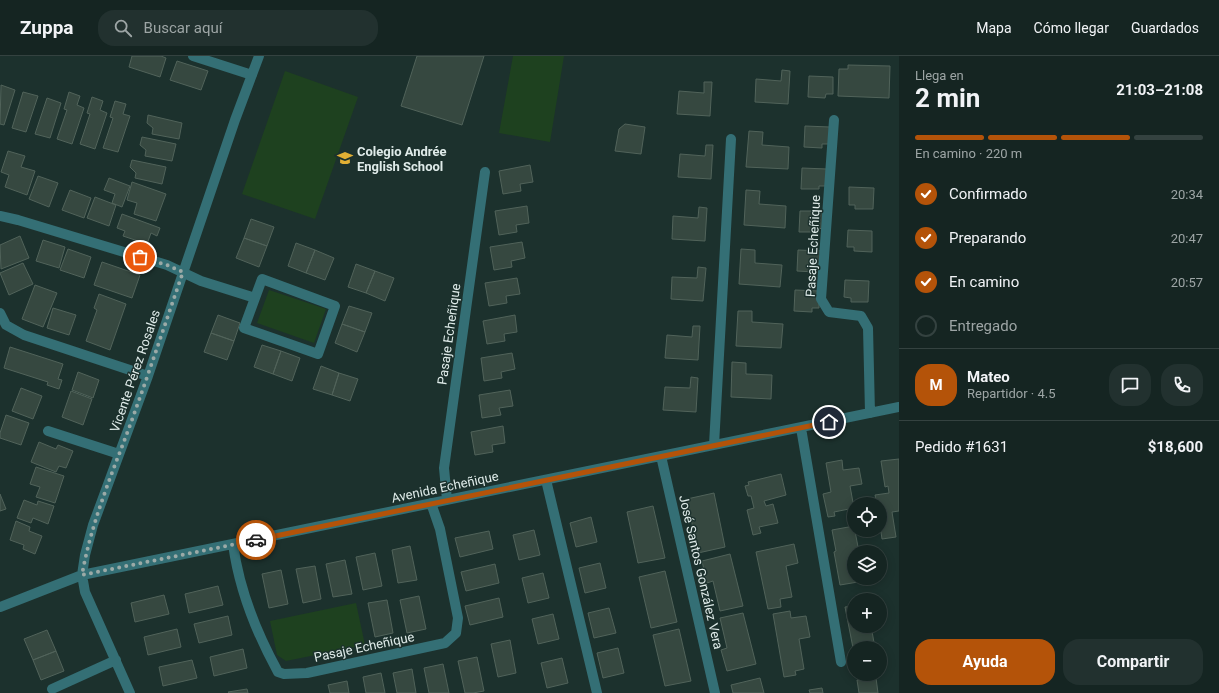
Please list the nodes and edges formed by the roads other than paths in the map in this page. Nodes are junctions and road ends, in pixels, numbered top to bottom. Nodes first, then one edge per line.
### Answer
1 (193, 56) edge
2 (259, 56) edge
3 (252, 75) junction
4 (834, 120) dead end
5 (731, 139) dead end
6 (485, 172) dead end
7 (0, 216) edge
8 (183, 272) junction
9 (255, 298) junction
10 (0, 313) edge
11 (148, 376) junction
12 (899, 407) edge
13 (870, 413) junction
14 (801, 428) junction
15 (48, 431) dead end
16 (714, 445) junction
17 (119, 454) junction
18 (662, 456) junction
19 (546, 480) junction
20 (447, 500) junction
21 (431, 503) junction
22 (233, 544) junction
23 (82, 575) junction
24 (0, 607) edge
25 (116, 660) junction
26 (841, 662) dead end
27 (52, 689) dead end
28 (130, 693) edge
29 (597, 693) edge
30 (715, 693) edge

1 - 3 street
2 - 3 street, Vicente Pérez Rosales
3 - 8 street, Vicente Pérez Rosales
4 - 13 street, Pasaje Echeñique
5 - 16 street
6 - 20 street, Pasaje Echeñique
7 - 8 street
8 - 9 street
8 - 11 street, Vicente Pérez Rosales
9 - 9 street
10 - 11 street
11 - 17 street, Vicente Pérez Rosales
12 - 13 street, Avenida Echeñique
13 - 14 street, Avenida Echeñique
14 - 16 street, Avenida Echeñique
14 - 26 street
15 - 17 street
16 - 18 street, Avenida Echeñique
17 - 23 street, Vicente Pérez Rosales
18 - 19 street, Avenida Echeñique
18 - 30 street, José Santos González Vera
19 - 20 street, Avenida Echeñique
19 - 29 street
20 - 21 street, Avenida Echeñique
21 - 22 street, Avenida Echeñique
21 - 22 street, Pasaje Echeñique
22 - 23 street, Avenida Echeñique
23 - 24 street, Avenida Echeñique
23 - 25 street, Vicente Pérez Rosales
25 - 27 street
25 - 28 street, Vicente Pérez Rosales

